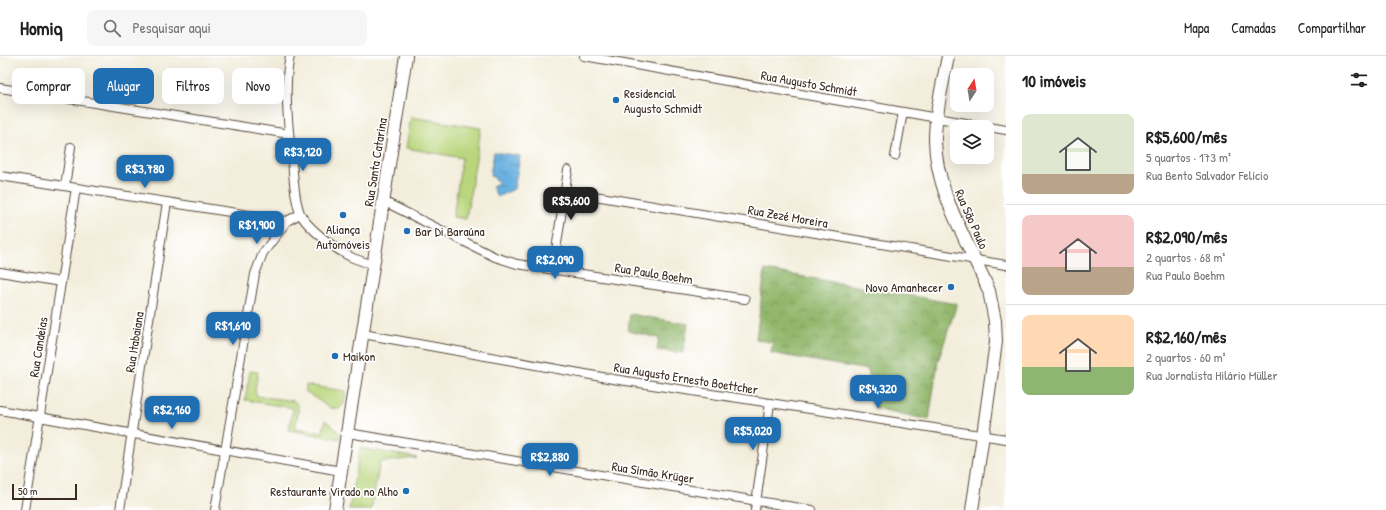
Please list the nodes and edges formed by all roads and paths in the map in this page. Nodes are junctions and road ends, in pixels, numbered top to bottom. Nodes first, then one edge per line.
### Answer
1 (290, 56) edge
2 (406, 56) edge
3 (584, 56) edge
4 (948, 56) edge
5 (0, 88) edge
6 (903, 112) junction
7 (936, 118) junction
8 (1006, 130) edge
9 (289, 134) junction
10 (71, 147) dead end
11 (895, 156) dead end
12 (568, 170) dead end
13 (0, 176) edge
14 (65, 186) junction
15 (76, 188) junction
16 (565, 191) junction
17 (383, 201) junction
18 (167, 202) junction
19 (300, 214) junction
20 (287, 221) junction
21 (975, 260) junction
22 (374, 264) junction
23 (1006, 265) edge
24 (553, 270) junction
25 (0, 272) edge
26 (61, 282) junction
27 (745, 299) dead end
28 (363, 334) junction
29 (770, 403) junction
30 (0, 410) edge
31 (40, 417) junction
32 (132, 433) junction
33 (348, 433) junction
34 (983, 435) junction
35 (1006, 439) edge
36 (226, 450) junction
37 (341, 470) junction
38 (756, 501) junction
39 (25, 510) edge
40 (120, 510) edge
41 (216, 510) edge
42 (335, 510) edge
43 (755, 510) edge
44 (812, 510) edge
45 (972, 510) edge

1 - 9 street
2 - 17 main road, Rua Santa Catarina
3 - 6 street, Rua Augusto Schmidt
4 - 7 main road, Rua São Paulo
5 - 9 street
6 - 7 street, Rua Augusto Schmidt
6 - 11 street
7 - 8 street, Rua Augusto Schmidt
7 - 21 main road, Rua São Paulo
9 - 19 street
10 - 14 street
12 - 16 street
13 - 14 street
14 - 15 street
15 - 18 street
15 - 26 street, Rua Candeias
16 - 21 street, Rua Zezé Moreira
16 - 24 street
17 - 22 main road, Rua Santa Catarina
17 - 24 street, Rua Paulo Boehm
18 - 20 street
18 - 32 street, Rua Itabaiana
19 - 20 street
19 - 22 street
20 - 36 street
21 - 23 street, Rua Zezé Moreira
21 - 34 main road, Rua São Paulo
22 - 28 main road, Rua Santa Catarina
24 - 27 street, Rua Paulo Boehm
25 - 26 street
26 - 31 street, Rua Candeias
28 - 29 street, Rua Augusto Ernesto Boettcher
28 - 33 main road, Rua Santa Catarina
29 - 34 street, Rua Augusto Ernesto Boettcher
29 - 38 street
30 - 31 street
31 - 32 street
31 - 39 street, Rua Candeias
32 - 36 street
32 - 40 street, Rua Itabaiana
33 - 37 main road, Rua Santa Catarina
33 - 38 street, Rua Simão Krüger
34 - 35 street, Rua Augusto Ernesto Boettcher
34 - 45 main road, Rua São Paulo
36 - 37 street
36 - 41 street
37 - 42 main road, Rua Santa Catarina
38 - 43 street
38 - 44 street, Rua Simão Krüger

